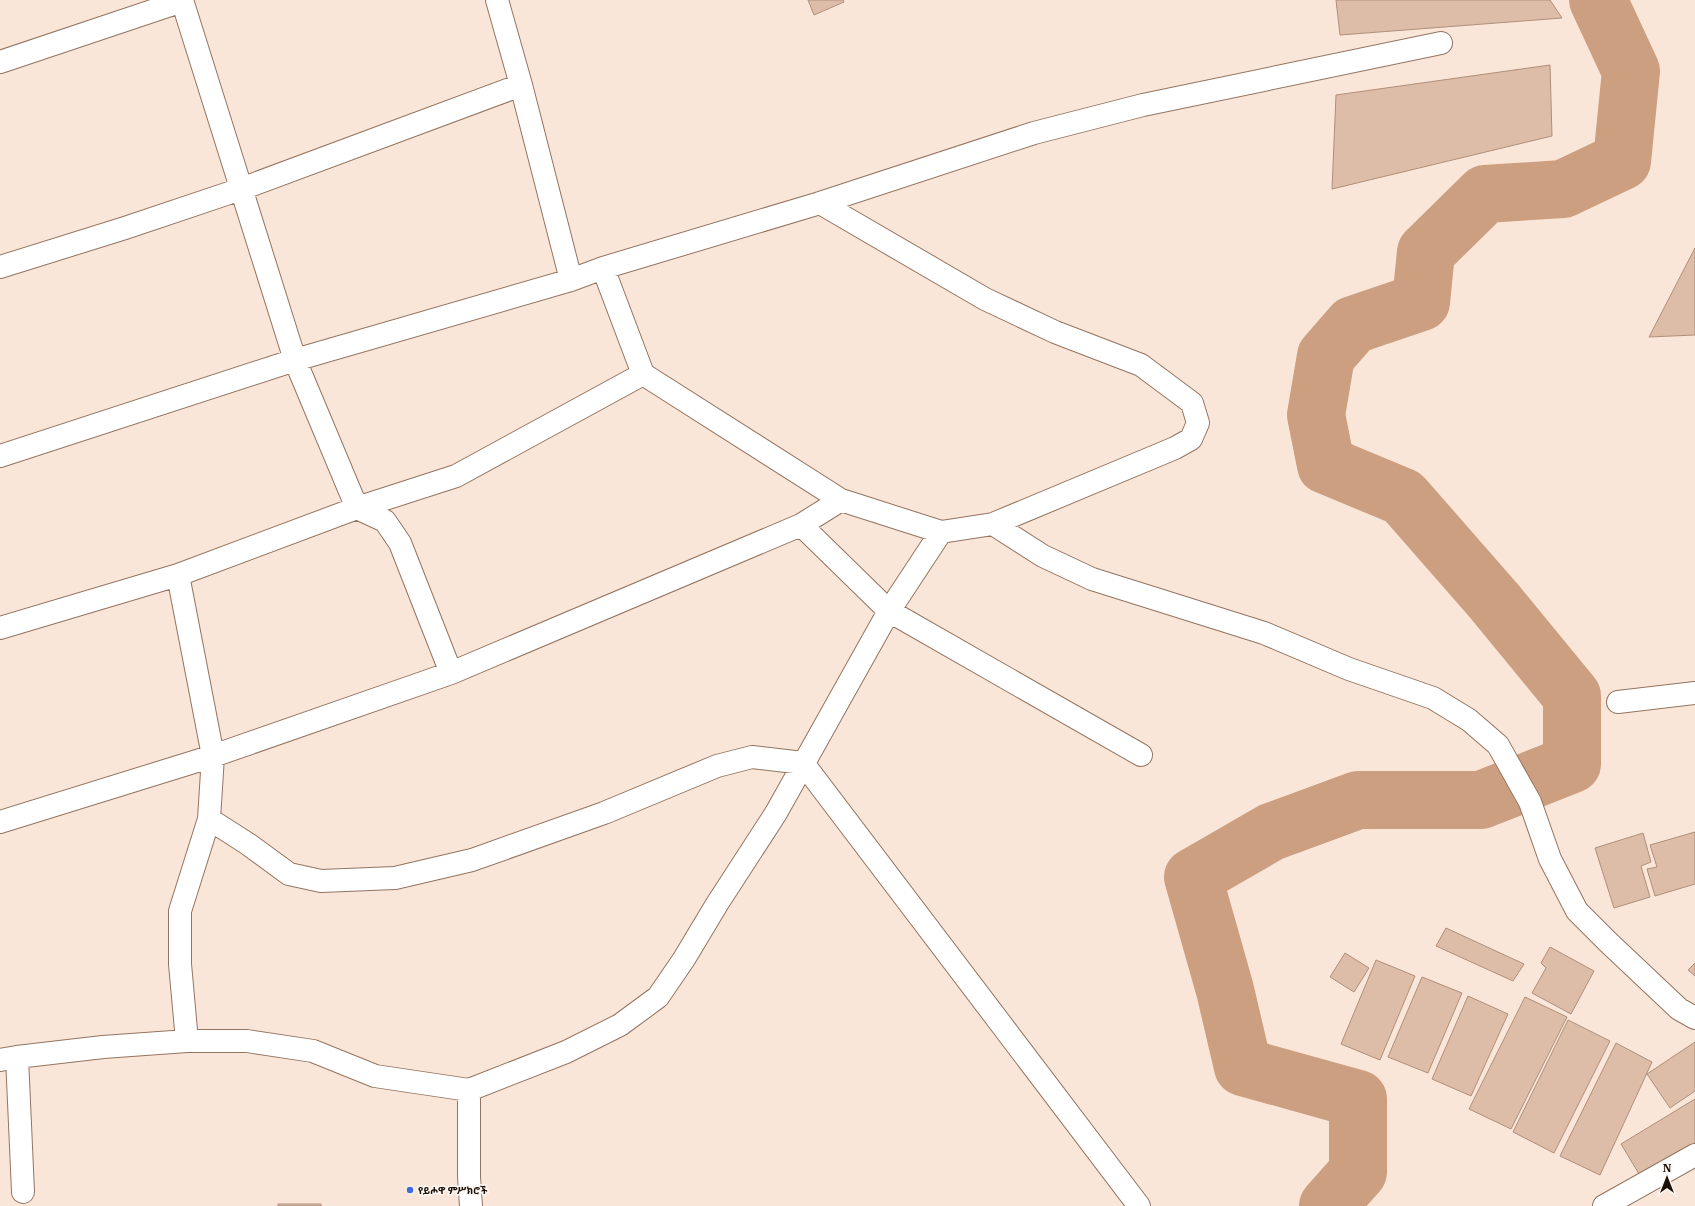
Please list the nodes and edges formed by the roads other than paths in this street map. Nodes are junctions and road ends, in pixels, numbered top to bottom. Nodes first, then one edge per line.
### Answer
1 (497, 0) edge
2 (182, 1) edge
3 (1441, 43) dead end
4 (0, 62) edge
5 (521, 85) junction
6 (241, 189) junction
7 (820, 203) junction
8 (0, 267) edge
9 (603, 268) junction
10 (571, 280) junction
11 (294, 360) junction
12 (643, 374) junction
13 (0, 456) edge
14 (841, 500) junction
15 (357, 508) junction
16 (993, 524) junction
17 (801, 525) junction
18 (941, 532) junction
19 (178, 576) junction
20 (889, 611) junction
21 (0, 628) edge
22 (451, 673) junction
23 (1695, 693) edge
24 (1618, 702) dead end
25 (213, 756) junction
26 (1141, 756) dead end
27 (803, 763) junction
28 (209, 819) junction
29 (0, 822) edge
30 (1695, 1018) edge
31 (187, 1041) junction
32 (8, 1059) edge
33 (469, 1090) junction
34 (1695, 1155) edge
35 (23, 1192) dead end
36 (471, 1206) edge
37 (1139, 1206) edge
38 (1604, 1206) edge

1 - 5 street
2 - 4 street
2 - 6 street
3 - 7 street
5 - 6 street
5 - 10 street
6 - 8 street
6 - 11 street
7 - 9 street
7 - 16 street
9 - 10 street
9 - 12 street
10 - 11 street
11 - 13 street
11 - 15 street
12 - 14 street
12 - 15 street
14 - 17 street
14 - 18 street
15 - 19 street
15 - 22 street
16 - 18 street
16 - 30 street
17 - 20 street
17 - 22 street
18 - 20 street
19 - 21 street
19 - 25 street
20 - 26 street
20 - 27 street
22 - 25 street
23 - 24 street
25 - 28 street
25 - 29 street
27 - 28 street
27 - 33 street
27 - 37 street
28 - 31 street
31 - 32 street
31 - 33 street
32 - 35 street
33 - 36 street
34 - 38 street

